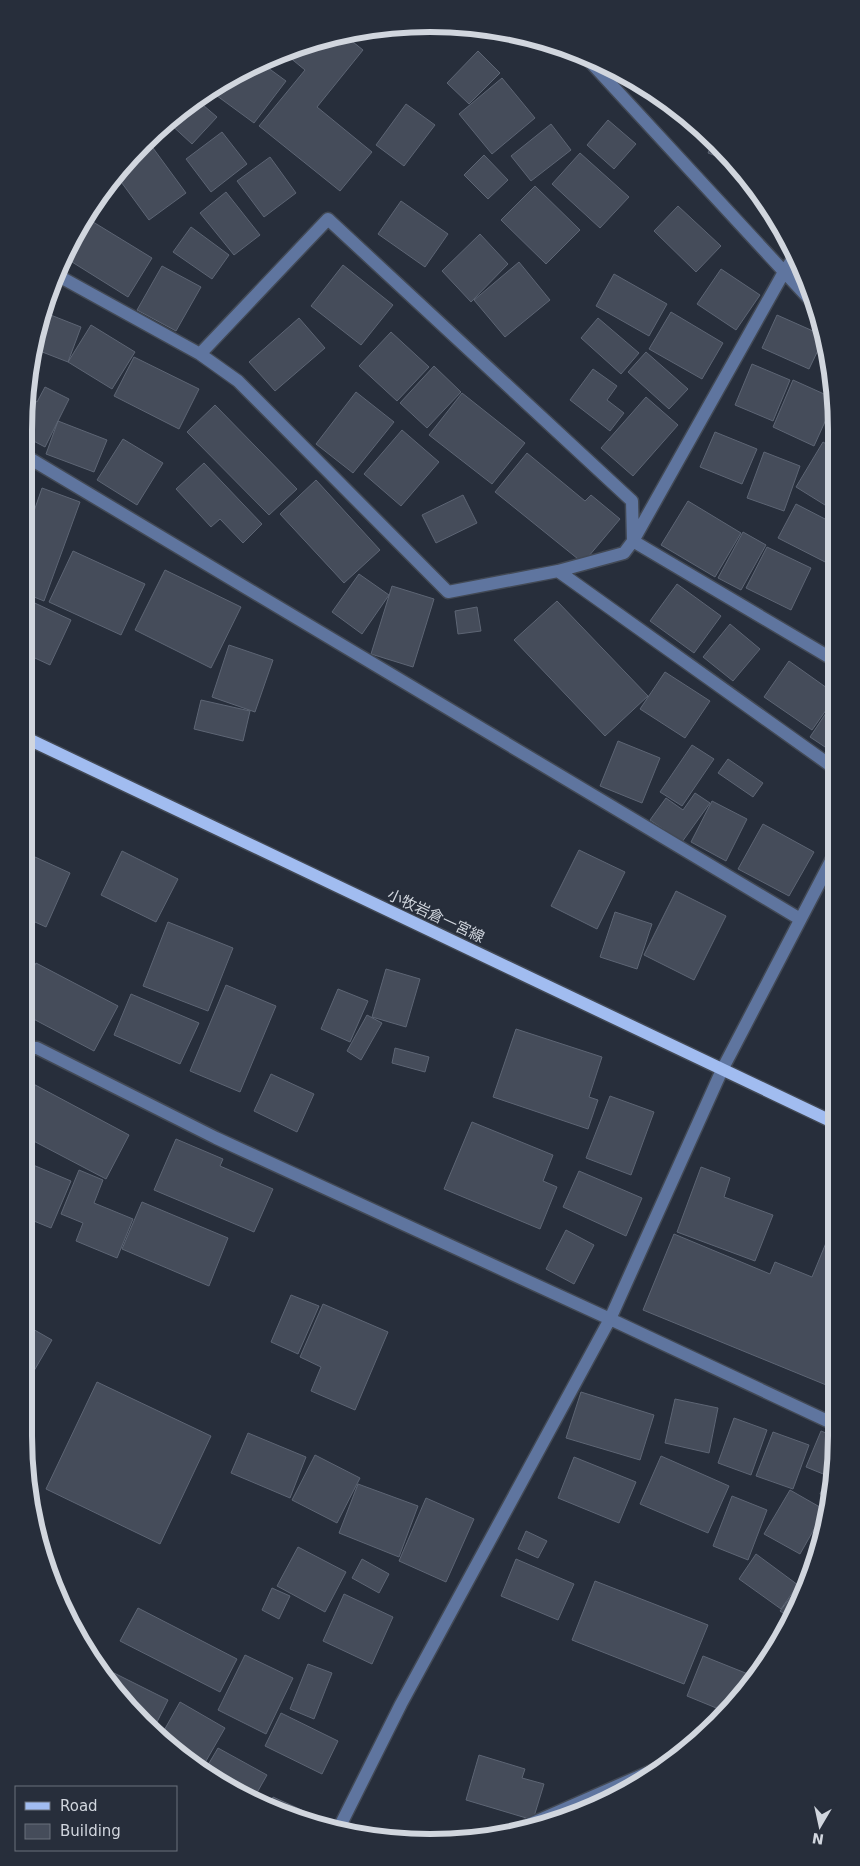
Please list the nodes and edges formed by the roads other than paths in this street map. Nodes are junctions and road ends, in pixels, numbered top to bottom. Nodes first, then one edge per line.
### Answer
1 (597, 69) edge
2 (790, 262) edge
3 (784, 272) junction
4 (63, 278) edge
5 (802, 291) edge
6 (200, 354) junction
7 (32, 460) edge
8 (633, 541) junction
9 (558, 571) junction
10 (828, 656) edge
11 (32, 741) edge
12 (828, 764) edge
13 (828, 865) edge
14 (800, 919) junction
15 (32, 1048) edge
16 (722, 1070) junction
17 (828, 1119) edge
18 (610, 1318) junction
19 (828, 1421) edge
20 (623, 1784) edge
21 (557, 1812) edge
22 (341, 1823) edge

1 - 3 street
2 - 3 street
3 - 5 street
3 - 8 street
4 - 6 street
6 - 8 street
6 - 9 street
7 - 14 street
8 - 9 street
8 - 10 street
9 - 12 street
11 - 16 main road, 小牧岩倉一宮線
13 - 14 street
14 - 16 street
15 - 18 street
16 - 17 main road, 小牧岩倉一宮線
16 - 18 street
18 - 19 street
18 - 22 street
20 - 21 street

